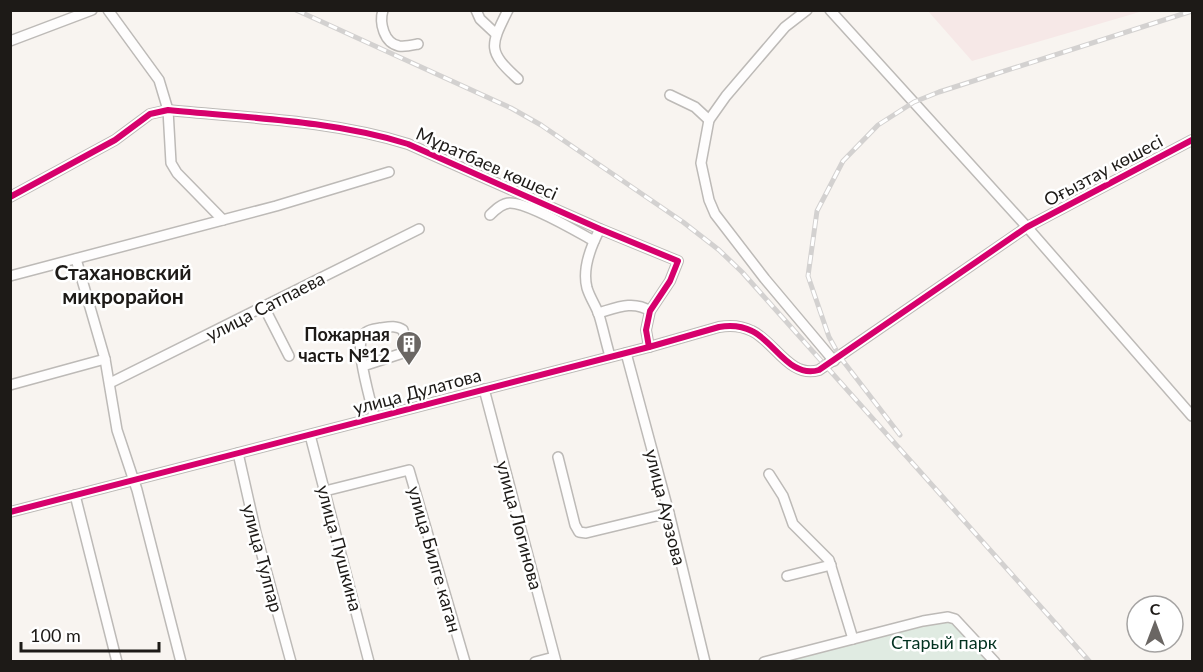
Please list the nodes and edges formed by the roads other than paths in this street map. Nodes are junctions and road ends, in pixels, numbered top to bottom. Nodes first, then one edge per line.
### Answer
1 (92, 10) edge
2 (108, 10) edge
3 (383, 10) edge
4 (476, 10) edge
5 (508, 10) edge
6 (807, 10) edge
7 (830, 10) edge
8 (496, 34) junction
9 (10, 41) edge
10 (418, 44) dead end
11 (518, 79) dead end
12 (670, 95) dead end
13 (168, 110) junction
14 (709, 120) junction
15 (1192, 140) edge
16 (390, 172) dead end
17 (10, 197) edge
18 (490, 215) dead end
19 (223, 220) junction
20 (1027, 227) junction
21 (419, 229) dead end
22 (600, 229) junction
23 (594, 241) junction
24 (76, 259) junction
25 (10, 276) edge
26 (264, 307) junction
27 (650, 311) junction
28 (598, 313) junction
29 (649, 347) junction
30 (626, 353) junction
31 (289, 357) dead end
32 (610, 357) junction
33 (105, 359) junction
34 (834, 361) junction
35 (363, 366) junction
36 (819, 370) joint
37 (110, 383) junction
38 (10, 385) edge
39 (484, 389) junction
40 (1192, 416) edge
41 (374, 417) junction
42 (310, 435) junction
43 (238, 453) junction
44 (558, 457) dead end
45 (769, 474) dead end
46 (133, 479) junction
47 (324, 491) junction
48 (75, 495) junction
49 (10, 512) edge
50 (669, 513) junction
51 (831, 565) junction
52 (787, 576) dead end
53 (853, 639) junction
54 (555, 659) edge
55 (117, 662) edge
56 (181, 662) edge
57 (291, 662) edge
58 (369, 662) edge
59 (465, 662) edge
60 (535, 662) edge
61 (705, 662) edge
62 (764, 662) edge
63 (995, 662) edge

1 - 9 street
2 - 13 street
3 - 10 street
4 - 8 street
5 - 8 street
6 - 14 street
7 - 20 street
8 - 11 street
12 - 14 street
13 - 17 street
13 - 19 street
13 - 22 street, Мұратбаев көшесі
14 - 34 street
15 - 20 street, Оғызтау көшесі
16 - 19 street
18 - 23 street
19 - 24 street
20 - 34 street, Оғызтау көшесі
20 - 40 street
21 - 26 street, улица Сатпаева
22 - 23 street
22 - 27 street, Мұратбаев көшесі
23 - 28 street
24 - 25 street
24 - 33 street
26 - 31 street
26 - 37 street, улица Сатпаева
27 - 28 street
27 - 29 street
28 - 32 street
29 - 30 street, улица Дулатова
29 - 36 street, улица Дулатова
30 - 32 street, улица Дулатова
30 - 50 street, улица Ауэзова
32 - 39 street, улица Дулатова
33 - 37 street
33 - 38 street
34 - 36 street, Оғызтау көшесі
35 - 35 street
35 - 41 street
37 - 46 street
39 - 41 street, улица Дулатова
39 - 54 street, улица Логинова
41 - 42 street, улица Дулатова
42 - 43 street, улица Дулатова
42 - 47 street, улица Пушкина
43 - 46 street, улица Дулатова
43 - 57 street, улица Тулпар
44 - 50 street
45 - 51 street
46 - 48 street, улица Дулатова
46 - 56 street
47 - 58 street, улица Пушкина
47 - 59 street, улица Билге каган
48 - 49 street, улица Дулатова
48 - 55 street
50 - 61 street, улица Ауэзова
51 - 52 street
51 - 53 street
53 - 62 street
53 - 63 street
54 - 60 street

